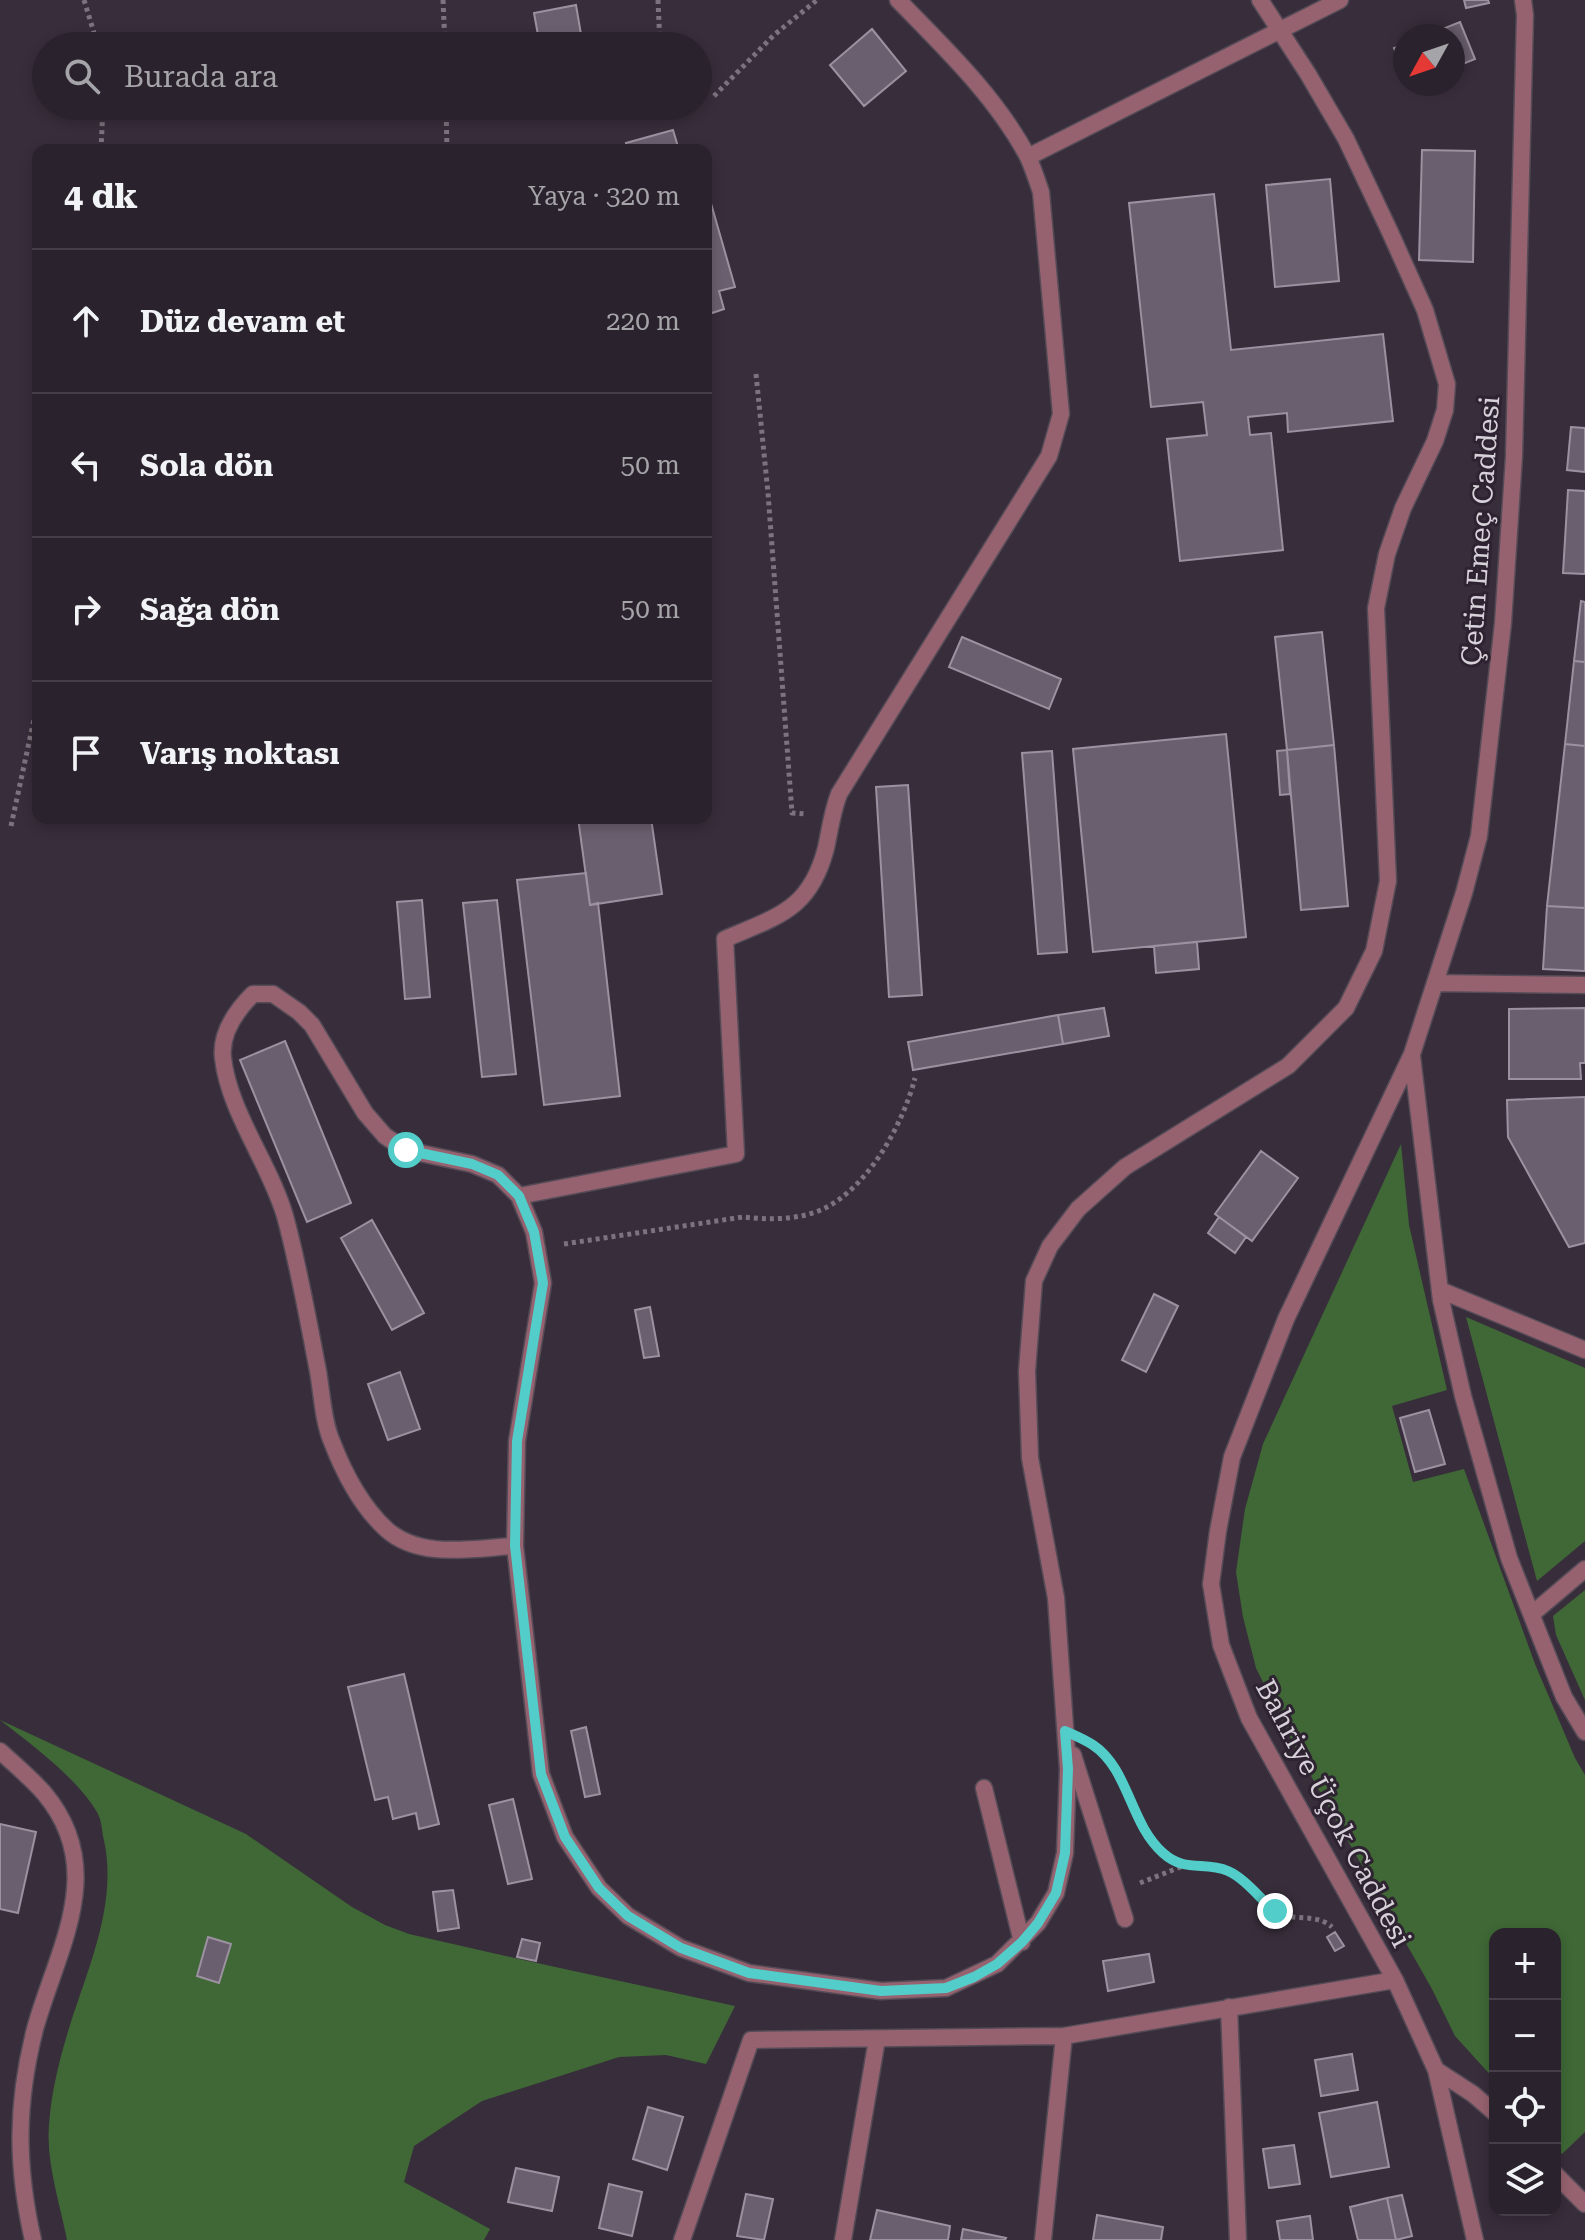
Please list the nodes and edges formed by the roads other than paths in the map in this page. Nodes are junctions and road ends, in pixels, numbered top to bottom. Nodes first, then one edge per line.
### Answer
1 (898, 0) edge
2 (1260, 0) edge
3 (1340, 0) edge
4 (1525, 5) edge
5 (1280, 32) junction
6 (1028, 157) junction
7 (1435, 983) junction
8 (1585, 985) edge
9 (1412, 1054) junction
10 (519, 1196) junction
11 (1440, 1290) junction
12 (1585, 1350) edge
13 (515, 1546) junction
14 (1585, 1569) edge
15 (1532, 1614) junction
16 (1065, 1731) junction
17 (1585, 1732) edge
18 (0, 1751) edge
19 (984, 1788) dead end
20 (1125, 1919) dead end
21 (1022, 1942) junction
22 (1395, 1980) junction
23 (1229, 2007) junction
24 (1064, 2036) junction
25 (877, 2039) junction
26 (1436, 2070) junction
27 (1489, 2109) edge
28 (1561, 2180) edge
29 (1585, 2204) edge
30 (33, 2240) edge
31 (682, 2240) edge
32 (843, 2240) edge
33 (1043, 2240) edge
34 (1238, 2240) edge
35 (1475, 2240) edge

1 - 6 street
2 - 5 street
3 - 5 street
4 - 7 street, Çetin Emeç Caddesi
5 - 6 street
5 - 16 street
6 - 10 street
7 - 8 street
7 - 9 street, Çetin Emeç Caddesi
9 - 11 street
9 - 22 street, Bahriye Üçok Caddesi
10 - 13 street
10 - 13 street
11 - 12 street
11 - 15 street
13 - 21 street
14 - 15 street
15 - 17 street
16 - 20 street
16 - 21 street
18 - 30 street
19 - 21 street
22 - 23 street
22 - 26 street, Bahriye Üçok Caddesi
23 - 24 street
23 - 34 street
24 - 25 street
24 - 33 street
25 - 31 street
25 - 32 street
26 - 27 street
26 - 35 street, Bahriye Üçok Caddesi
28 - 29 street

